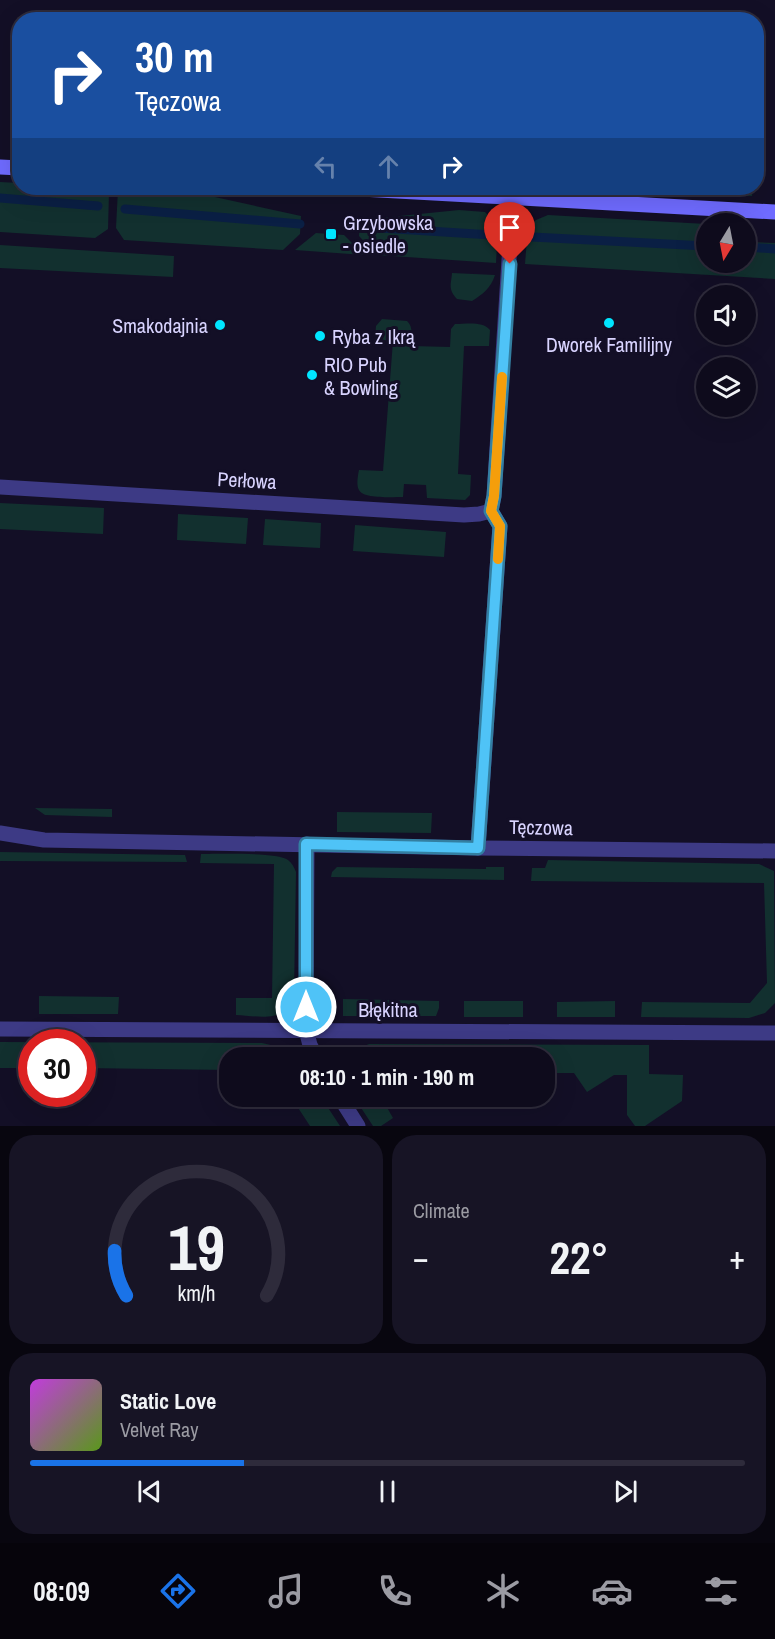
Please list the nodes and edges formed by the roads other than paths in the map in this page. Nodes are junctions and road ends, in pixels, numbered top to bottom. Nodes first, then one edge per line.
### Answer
1 (475, 195) edge
2 (513, 197) junction
3 (775, 212) edge
4 (0, 487) edge
5 (491, 511) junction
6 (0, 833) edge
7 (306, 844) junction
8 (478, 848) junction
9 (775, 851) edge
10 (0, 1029) edge
11 (306, 1030) junction
12 (775, 1032) edge
13 (311, 1047) edge
14 (346, 1107) edge
15 (358, 1126) edge

1 - 2 street
2 - 3 street
2 - 5 street
4 - 5 street, Perłowa
5 - 8 street
6 - 7 street, Tęczowa
7 - 8 street, Tęczowa
7 - 11 street
8 - 9 street, Tęczowa
10 - 11 street, Błękitna
11 - 12 street, Błękitna
11 - 13 street
14 - 15 street

